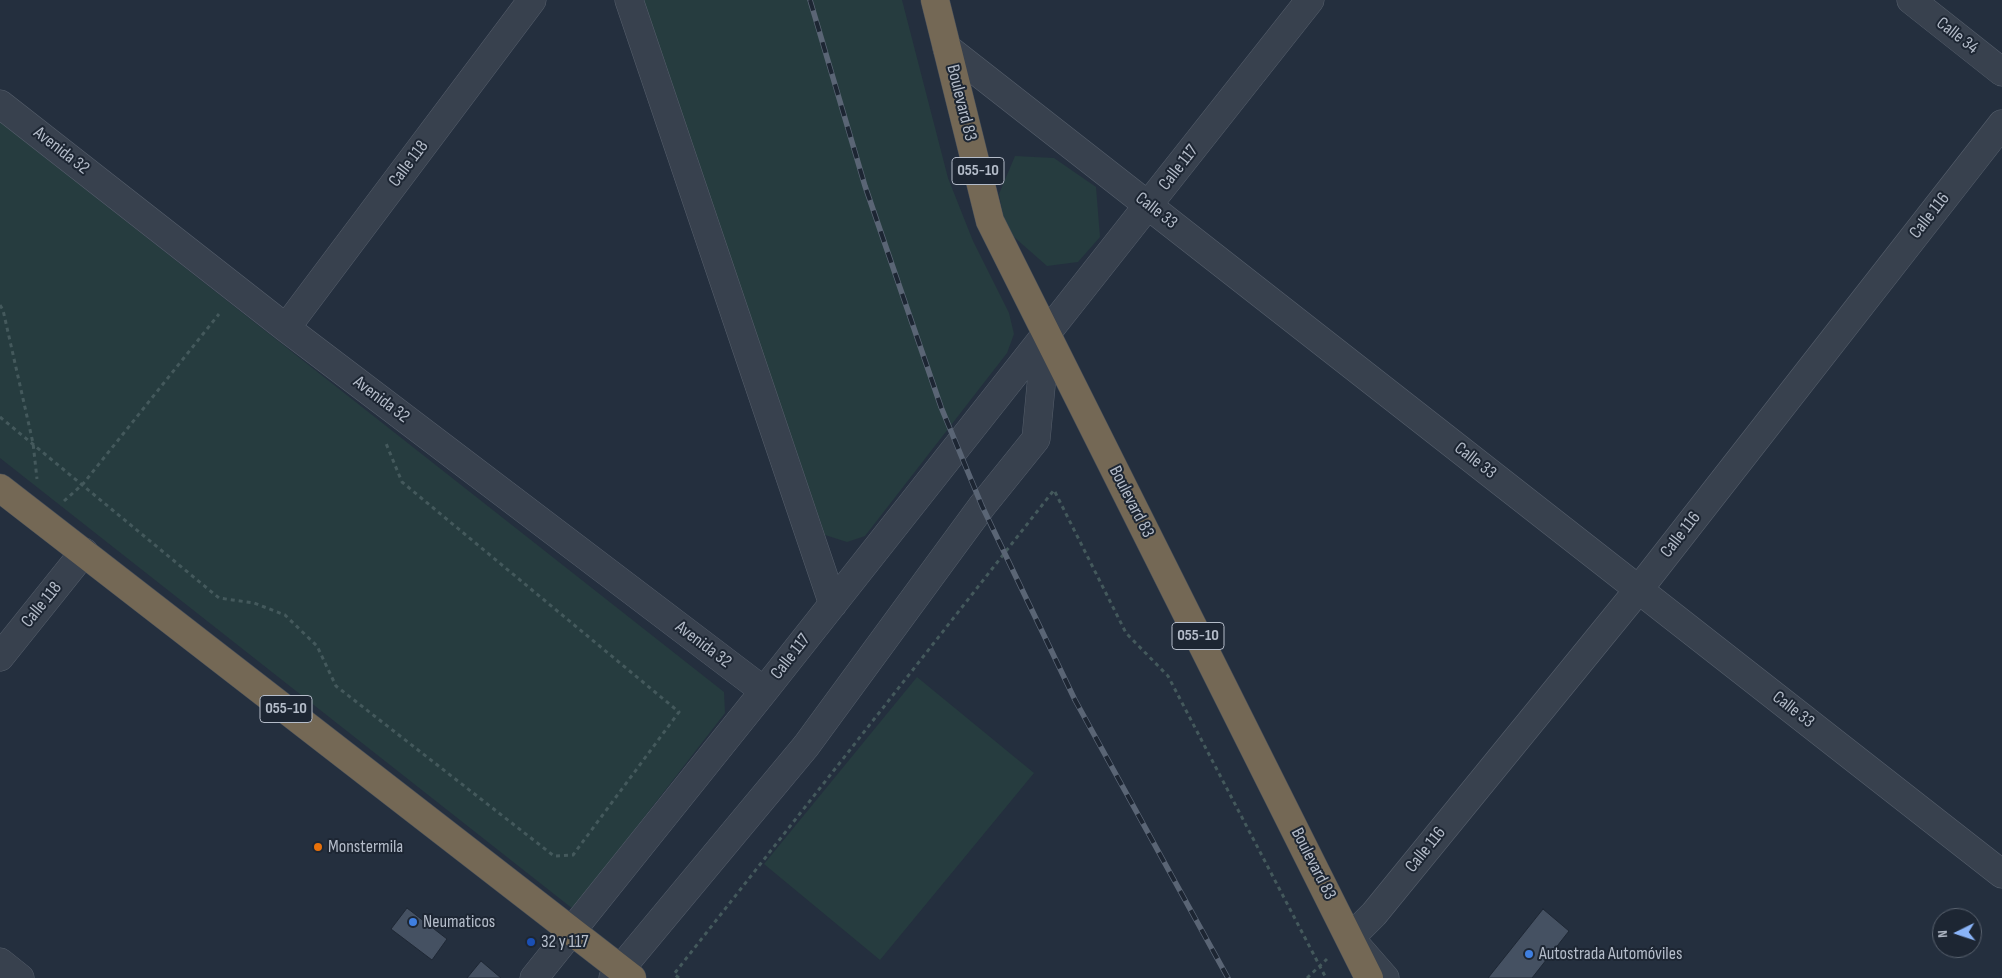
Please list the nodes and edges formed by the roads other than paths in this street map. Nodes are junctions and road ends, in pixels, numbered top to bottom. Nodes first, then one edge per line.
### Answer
1 (532, 0) edge
2 (628, 0) edge
3 (935, 0) edge
4 (1310, 0) edge
5 (1911, 0) edge
6 (947, 48) junction
7 (2002, 72) edge
8 (0, 104) edge
9 (2002, 124) edge
10 (1149, 206) junction
11 (286, 328) junction
12 (1046, 333) junction
13 (0, 488) edge
14 (84, 552) junction
15 (1639, 589) junction
16 (833, 604) junction
17 (0, 657) edge
18 (764, 691) junction
19 (2002, 874) edge
20 (572, 930) junction
21 (1350, 938) junction
22 (0, 962) edge
23 (622, 975) edge
24 (20, 978) edge
25 (534, 978) edge
26 (1369, 978) edge
27 (1385, 978) edge

1 - 11 street, Calle 118
2 - 16 street
3 - 6 highway, Boulevard 83 / 055-10
4 - 10 street, Calle 117
5 - 7 street, Calle 34
6 - 10 street, Calle 33
6 - 12 highway, Boulevard 83 / 055-10
8 - 11 street, Avenida 32
9 - 15 street, Calle 116
10 - 12 street, Calle 117
10 - 15 street, Calle 33
11 - 18 street, Avenida 32
12 - 16 street, Calle 117
12 - 21 highway, Boulevard 83 / 055-10
12 - 23 street
13 - 14 highway, 055-10
14 - 17 street, Calle 118
14 - 20 highway, 055-10
15 - 19 street, Calle 33
15 - 21 street, Calle 116
16 - 18 street, Calle 117
18 - 20 street, Calle 117
20 - 23 highway, 055-10
20 - 25 street, Calle 117
21 - 26 highway, 055-10
21 - 27 street, Boulevard 83
22 - 24 street

